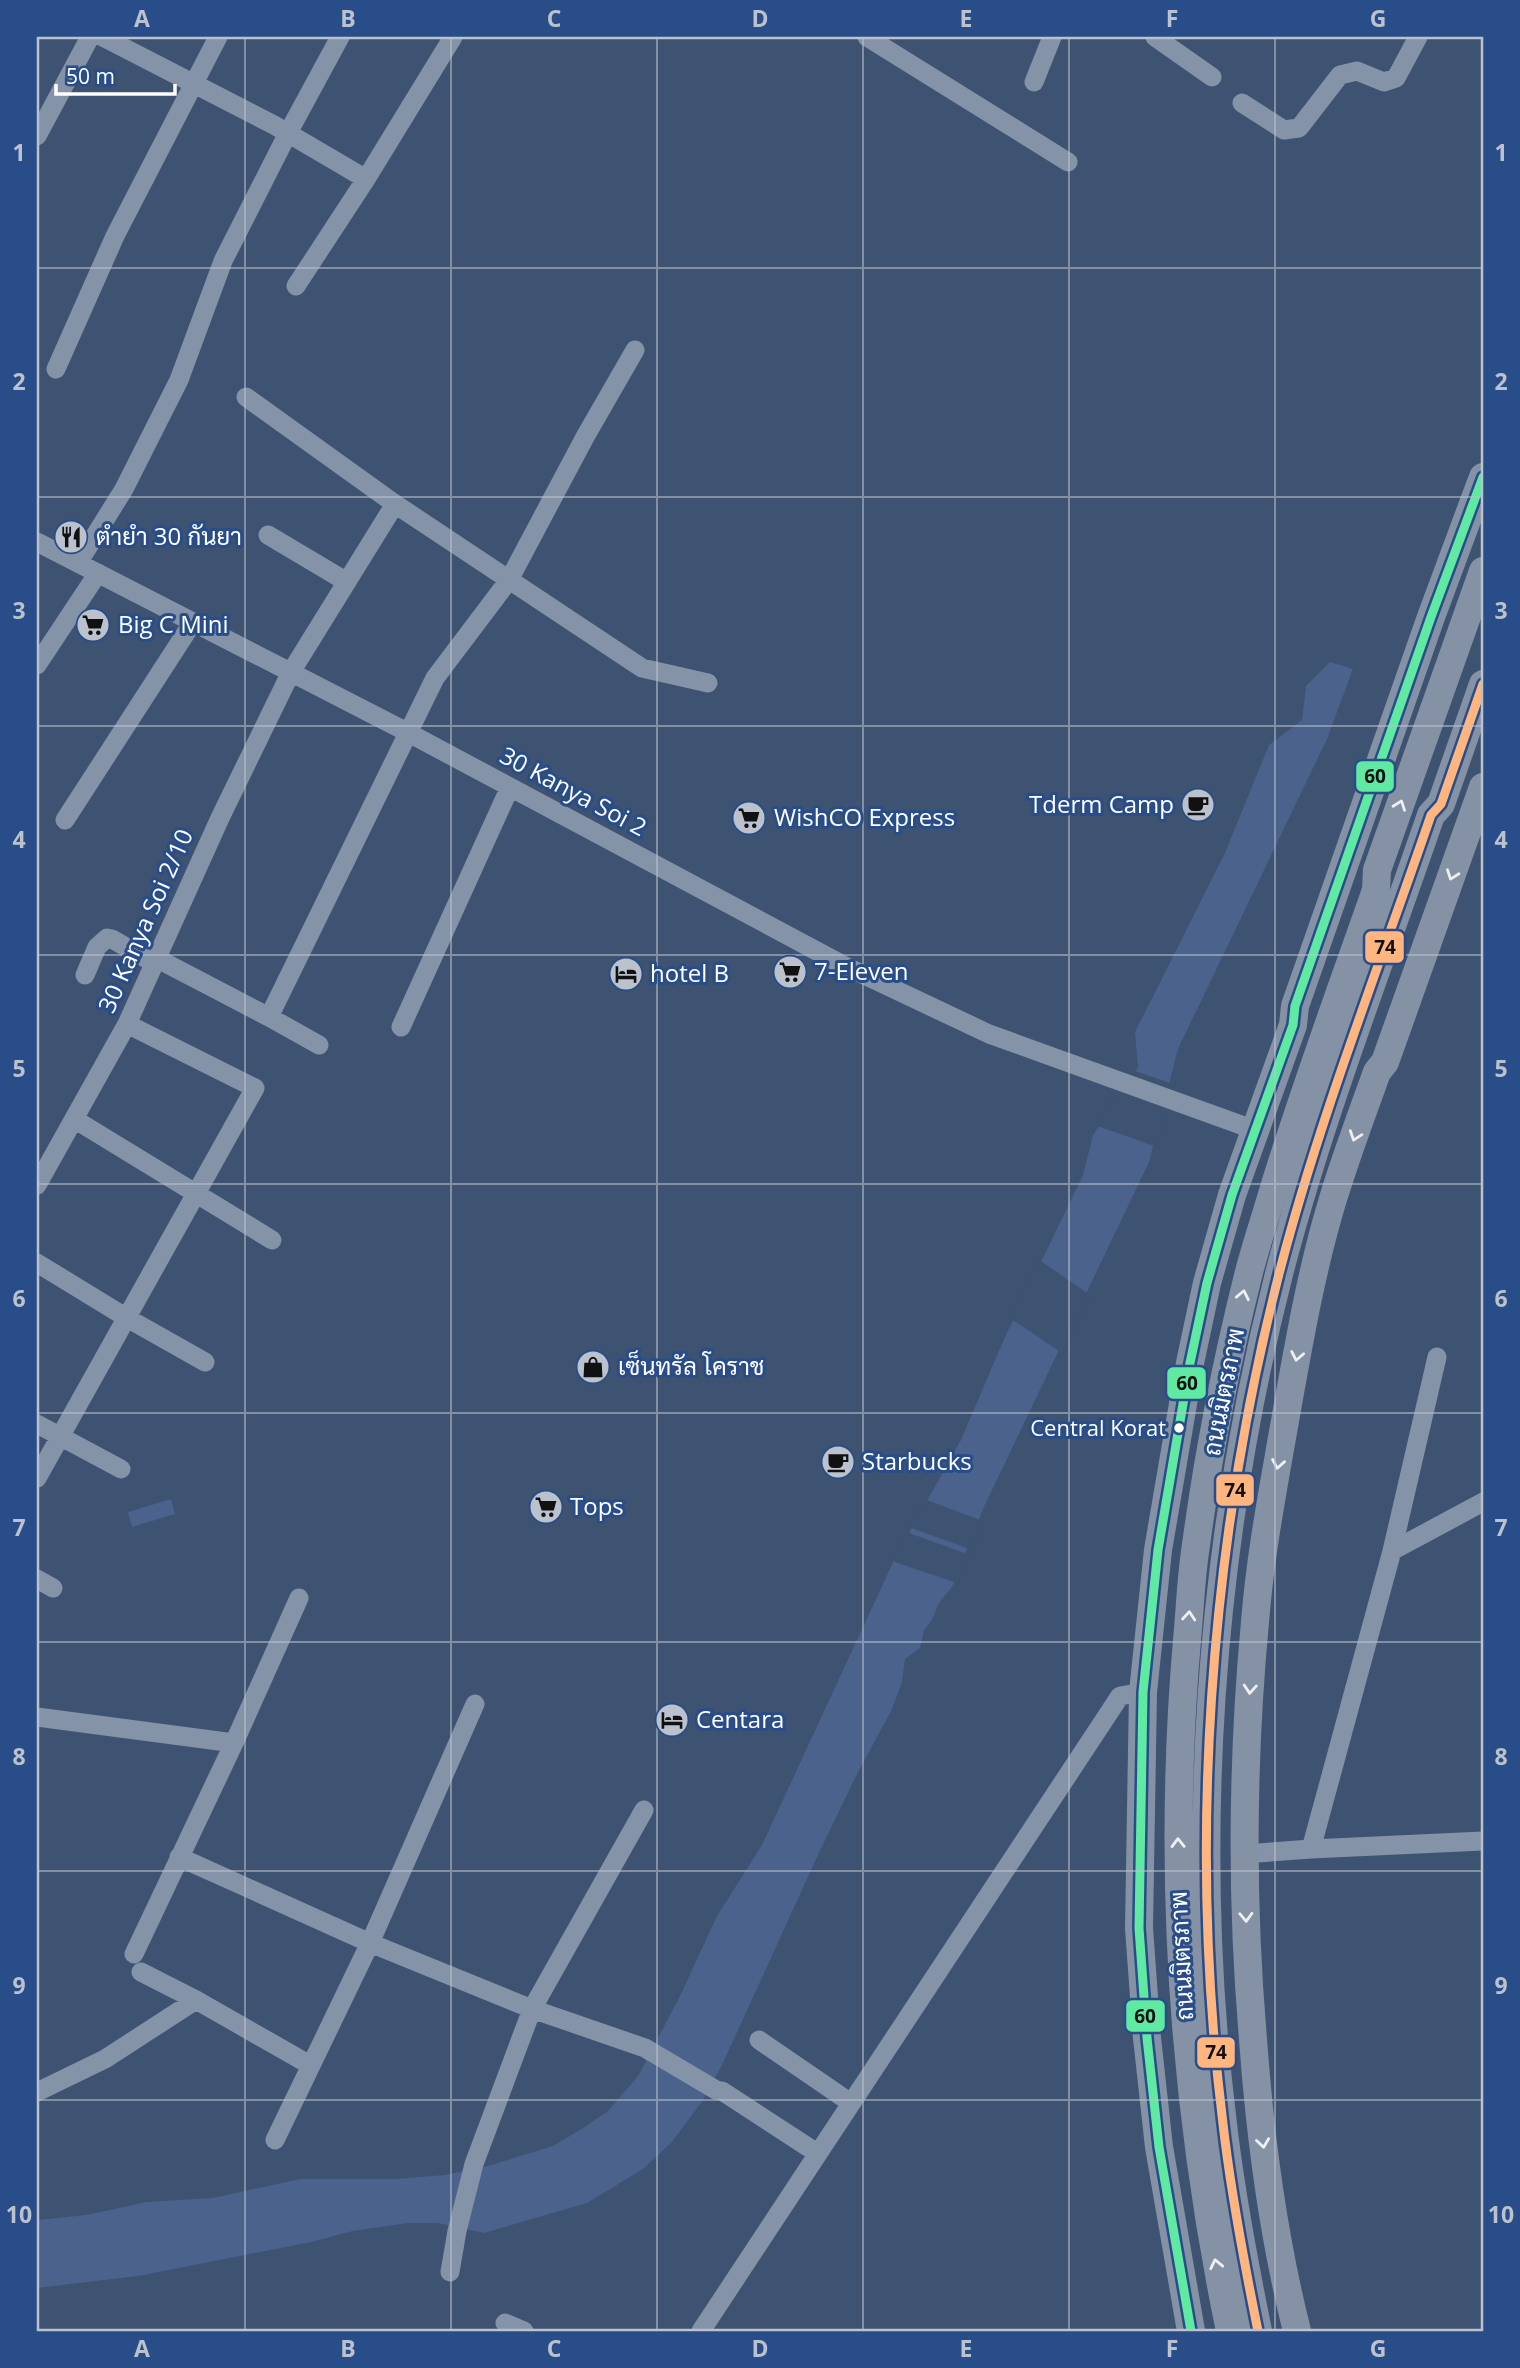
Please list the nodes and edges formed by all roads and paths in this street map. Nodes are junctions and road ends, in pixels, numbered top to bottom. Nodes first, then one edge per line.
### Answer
1 (90, 37) edge
2 (103, 37) edge
3 (218, 37) edge
4 (340, 37) edge
5 (453, 37) edge
6 (867, 37) edge
7 (1052, 37) edge
8 (1154, 37) edge
9 (1418, 37) edge
10 (1212, 78) dead end
11 (1034, 82) dead end
12 (194, 83) junction
13 (1242, 103) dead end
14 (288, 133) junction
15 (37, 136) edge
16 (1068, 162) dead end
17 (366, 179) junction
18 (296, 286) dead end
19 (635, 350) dead end
20 (56, 369) dead end
21 (246, 397) dead end
22 (1482, 481) edge
23 (395, 504) junction
24 (268, 535) dead end
25 (37, 542) edge
26 (78, 563) junction
27 (1483, 571) edge
28 (98, 573) junction
29 (509, 580) junction
30 (347, 582) junction
31 (193, 622) junction
32 (37, 665) edge
33 (291, 672) junction
34 (708, 683) dead end
35 (1483, 684) edge
36 (407, 732) junction
37 (510, 787) junction
38 (1483, 787) edge
39 (1441, 804) junction
40 (65, 820) dead end
41 (1377, 870) junction
42 (155, 960) junction
43 (85, 975) dead end
44 (269, 1017) junction
45 (127, 1024) junction
46 (1293, 1026) junction
47 (401, 1027) dead end
48 (319, 1045) dead end
49 (1377, 1072) junction
50 (74, 1119) junction
51 (1255, 1130) junction
52 (37, 1185) edge
53 (196, 1195) junction
54 (272, 1240) dead end
55 (37, 1263) edge
56 (127, 1318) junction
57 (1437, 1357) dead end
58 (205, 1362) dead end
59 (37, 1424) edge
60 (60, 1436) junction
61 (121, 1469) dead end
62 (37, 1478) edge
63 (1483, 1502) edge
64 (1392, 1550) junction
65 (299, 1598) dead end
66 (1143, 1692) junction
67 (475, 1704) dead end
68 (37, 1717) edge
69 (234, 1743) junction
70 (644, 1810) dead end
71 (1483, 1841) edge
72 (1311, 1849) junction
73 (1244, 1854) junction
74 (179, 1857) junction
75 (370, 1943) junction
76 (134, 1954) dead end
77 (141, 1972) dead end
78 (196, 2000) junction
79 (532, 2009) junction
80 (759, 2040) dead end
81 (310, 2065) junction
82 (37, 2092) edge
83 (851, 2103) junction
84 (275, 2140) dead end
85 (817, 2153) junction
86 (450, 2272) dead end
87 (505, 2323) dead end
88 (524, 2331) edge
89 (701, 2331) edge
90 (1191, 2331) edge
91 (1230, 2331) edge
92 (1258, 2331) edge
93 (1297, 2331) edge

1 - 15 street
2 - 12 street
3 - 12 street
4 - 14 street
5 - 17 street
6 - 16 street
7 - 11 street
8 - 10 street
9 - 13 street
12 - 14 street
12 - 20 street
14 - 17 street
14 - 26 street
17 - 18 street
19 - 29 street
21 - 23 street
22 - 46 highway
23 - 29 street
23 - 30 street, 30 Kanya Soi 2/10
24 - 30 street
25 - 26 street, 30 Kanya Soi 2
26 - 28 street, 30 Kanya Soi 2
41 -> 27 highway, ถนนมิตรภาพ
28 - 31 street, 30 Kanya Soi 2
28 - 32 street
29 - 34 street
29 - 36 street
30 - 33 street, 30 Kanya Soi 2/10
31 - 33 street, 30 Kanya Soi 2
31 - 40 street
33 - 36 street, 30 Kanya Soi 2
33 - 42 street, 30 Kanya Soi 2/10
35 - 39 highway, ถนนมิตรภาพ
36 - 37 street, 30 Kanya Soi 2
36 - 44 street
37 - 47 street
37 - 51 street, 30 Kanya Soi 2
38 -> 49 highway
39 - 49 highway
39 - 92 highway, ถนนมิตรภาพ
41 - 46 highway
91 -> 41 highway, ถนนมิตรภาพ
42 - 43 street
42 - 44 street
42 - 45 street, 30 Kanya Soi 2/10
44 - 48 street
45 - 50 street, 30 Kanya Soi 2/10
45 - 53 street
46 - 51 highway
49 -> 73 highway
50 - 52 street, 30 Kanya Soi 2/10
50 - 53 street
51 - 66 highway
53 - 54 street
53 - 56 street
55 - 56 street
56 - 58 street
56 - 60 street
57 - 64 street
59 - 60 street
60 - 61 street
60 - 62 street
63 - 64 street
64 - 72 street
65 - 69 street
66 - 83 street
66 - 90 highway
67 - 75 street
68 - 69 street
69 - 74 street
70 - 79 street
71 - 72 street
72 - 73 street
73 -> 93 highway
74 - 75 street
74 - 76 street
75 - 79 street
75 - 81 street
77 - 78 street
78 - 81 street
78 - 82 street
79 - 85 street
79 - 86 street
80 - 83 street
81 - 84 street
83 - 85 street
85 - 89 street
87 - 88 street

